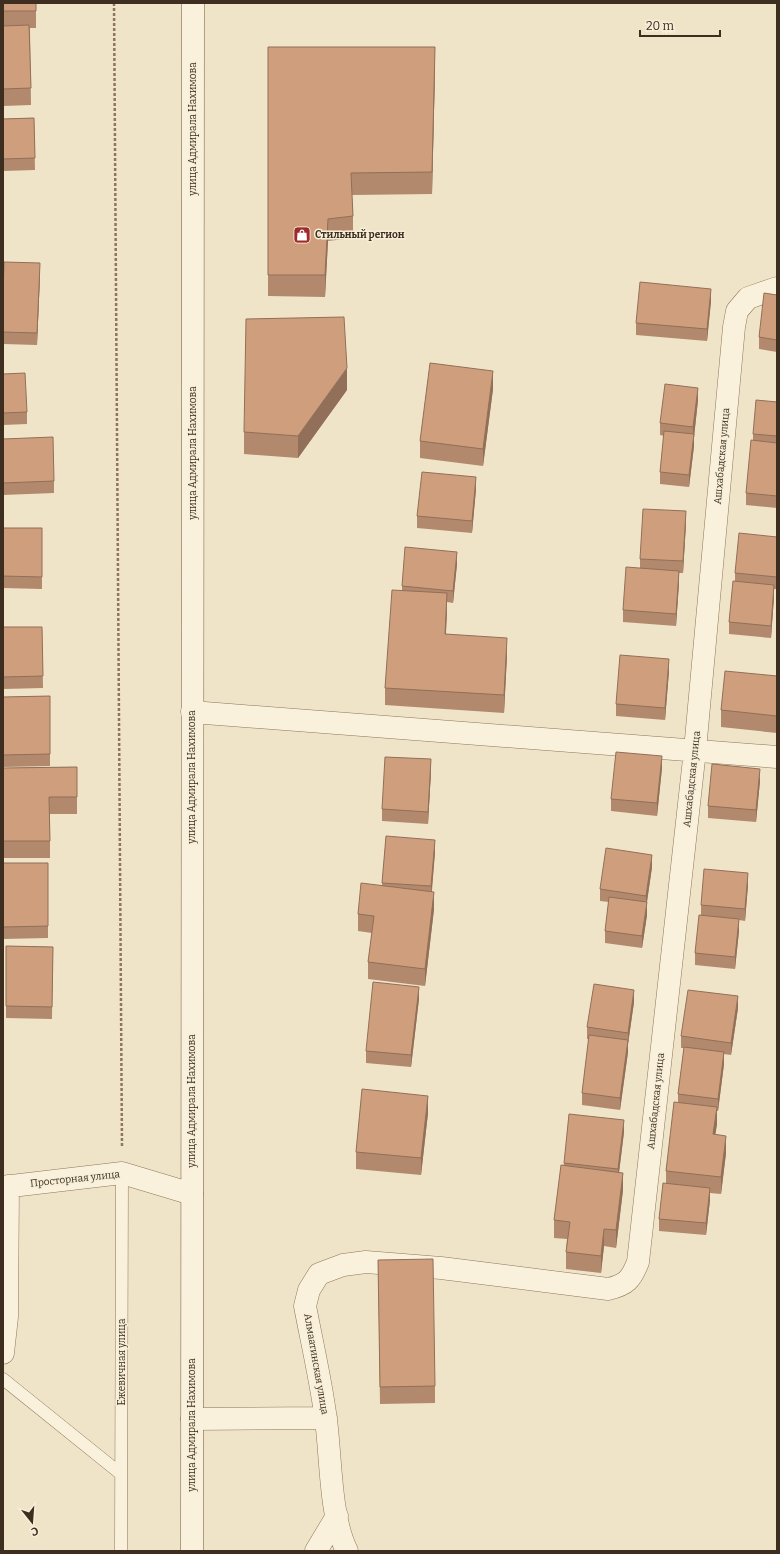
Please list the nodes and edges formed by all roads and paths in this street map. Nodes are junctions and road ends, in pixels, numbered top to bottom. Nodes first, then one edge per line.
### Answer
1 (114, 3) edge
2 (193, 3) edge
3 (777, 288) edge
4 (192, 712) junction
5 (695, 750) junction
6 (777, 757) edge
7 (122, 1173) junction
8 (6, 1186) edge
9 (192, 1194) junction
10 (638, 1262) joint
11 (3, 1353) edge
12 (3, 1379) edge
13 (326, 1418) junction
14 (192, 1419) junction
15 (122, 1474) junction
16 (337, 1516) junction
17 (121, 1551) edge
18 (192, 1551) edge
19 (316, 1551) edge
20 (347, 1551) edge

1 - 7 path
2 - 4 street, улица Адмирала Нахимова
3 - 5 street, Ашхабадская улица
4 - 5 street
4 - 9 street, улица Адмирала Нахимова
5 - 6 street
5 - 10 street, Ашхабадская улица
7 - 8 street, Просторная улица
7 - 9 street, Просторная улица
7 - 15 lane, Ежевичная улица
8 - 11 street
9 - 14 street, улица Адмирала Нахимова
10 - 13 street, Алмаатинская улица
12 - 15 lane
13 - 14 street
13 - 16 street, Алмаатинская улица
14 - 18 street, улица Адмирала Нахимова
15 - 17 lane, Ежевичная улица
16 - 19 street
16 - 20 street, Алмаатинская улица

